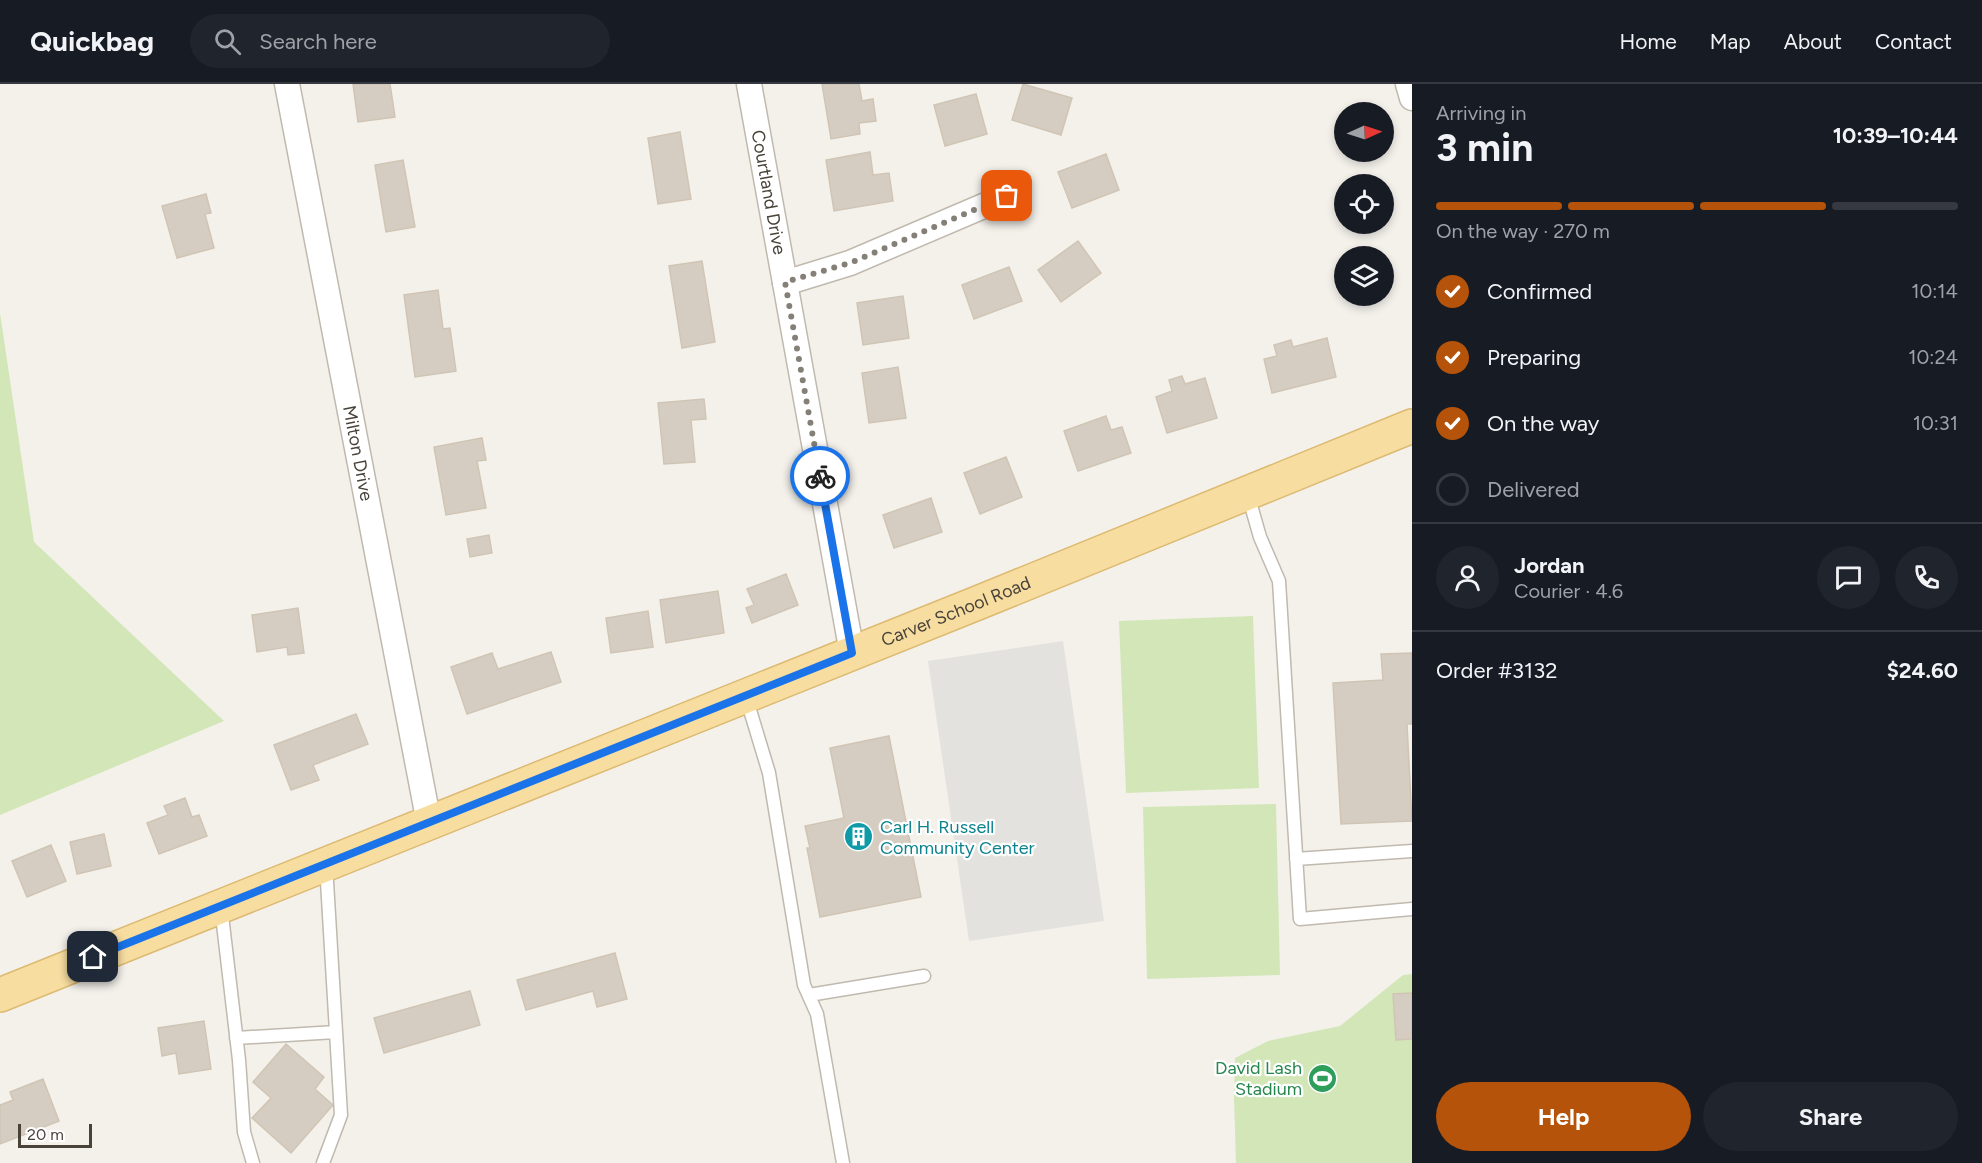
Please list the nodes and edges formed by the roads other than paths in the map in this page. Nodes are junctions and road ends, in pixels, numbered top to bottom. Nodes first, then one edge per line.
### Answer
1 (287, 84) edge
2 (749, 84) edge
3 (1408, 84) edge
4 (1412, 98) edge
5 (1007, 196) dead end
6 (785, 282) junction
7 (1412, 426) edge
8 (1248, 493) junction
9 (852, 653) junction
10 (746, 696) junction
11 (429, 823) junction
12 (1412, 851) edge
13 (1296, 859) junction
14 (326, 864) junction
15 (221, 906) junction
16 (1412, 909) edge
17 (924, 976) dead end
18 (0, 995) edge
19 (809, 995) junction
20 (336, 1032) junction
21 (236, 1038) junction
22 (253, 1163) edge
23 (323, 1163) edge
24 (843, 1163) edge

1 - 11 street, Milton Drive
2 - 6 street, Courtland Drive
3 - 4 street
5 - 6 street
6 - 9 street, Courtland Drive
7 - 8 main road, Carver School Road
8 - 9 main road, Carver School Road
8 - 13 lane
9 - 10 main road, Carver School Road
10 - 11 main road, Carver School Road
10 - 19 lane
11 - 14 main road, Carver School Road
12 - 13 lane
13 - 16 lane
14 - 15 main road, Carver School Road
14 - 20 lane
15 - 18 main road, Carver School Road
15 - 21 lane
17 - 19 lane
19 - 24 lane
20 - 21 lane
20 - 23 lane
21 - 22 lane

